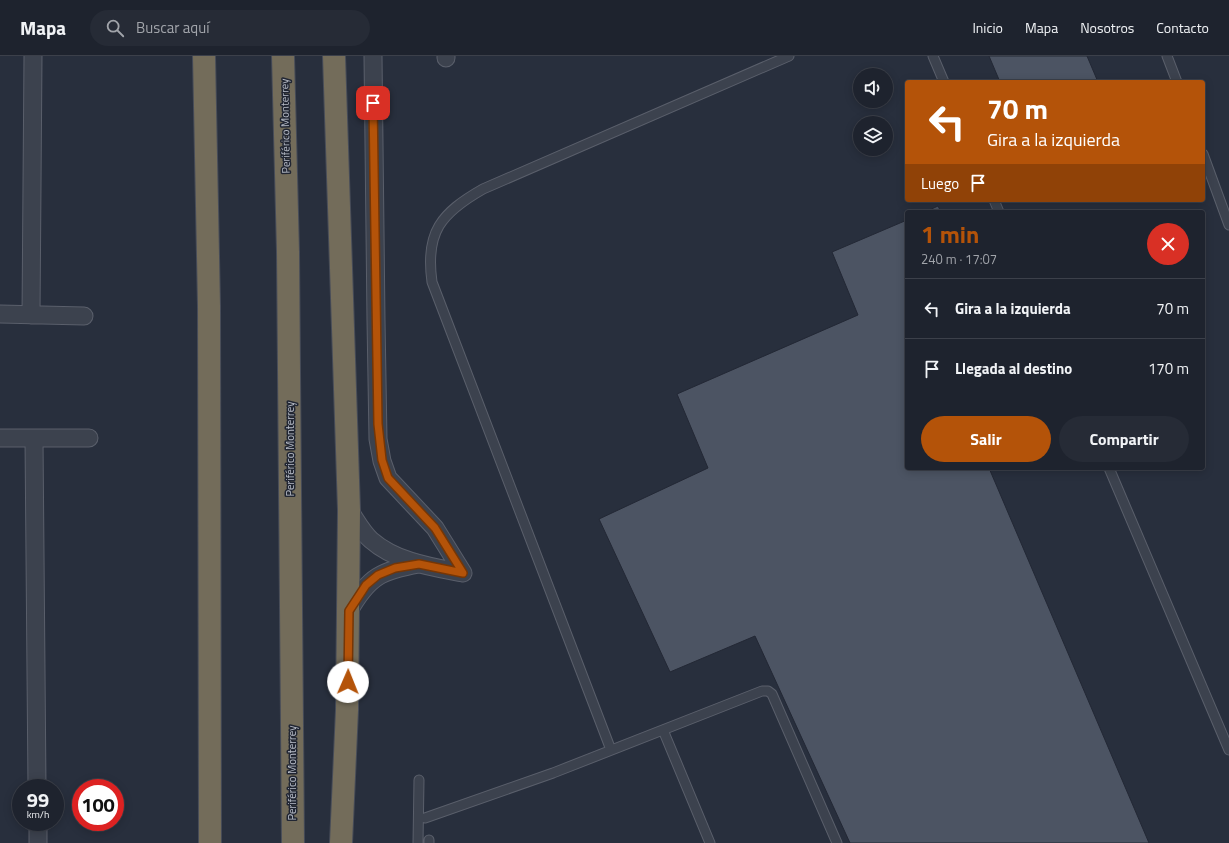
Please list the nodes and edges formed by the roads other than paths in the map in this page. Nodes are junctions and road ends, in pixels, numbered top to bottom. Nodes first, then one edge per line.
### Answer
1 (33, 56) edge
2 (204, 56) edge
3 (283, 56) edge
4 (334, 56) edge
5 (373, 56) edge
6 (789, 56) edge
7 (933, 56) edge
8 (1167, 56) edge
9 (943, 80) edge
10 (1176, 80) edge
11 (1205, 159) edge
12 (1229, 225) edge
13 (0, 314) edge
14 (31, 315) junction
15 (84, 316) dead end
16 (0, 438) edge
17 (34, 438) junction
18 (89, 438) dead end
19 (1110, 470) edge
20 (349, 510) junction
21 (419, 564) junction
22 (349, 611) junction
23 (663, 730) junction
24 (611, 750) junction
25 (1229, 750) edge
26 (38, 779) edge
27 (418, 780) dead end
28 (425, 818) dead end
29 (38, 831) edge
30 (38, 843) edge
31 (210, 843) edge
32 (293, 843) edge
33 (341, 843) edge
34 (418, 843) edge
35 (710, 843) edge
36 (837, 843) edge

1 - 14 street
2 - 31 highway
3 - 32 highway, Periférico Monterrey
4 - 20 highway
5 - 21 street
6 - 24 lane
7 - 9 lane
8 - 10 lane
11 - 12 lane
13 - 14 street
14 - 15 street
16 - 17 street
17 - 18 street
17 - 26 street
19 - 25 lane
20 - 21 street
20 - 22 highway
21 - 22 street
22 - 33 highway
23 - 24 lane
23 - 35 lane
23 - 36 lane
24 - 28 lane
27 - 34 lane
29 - 30 street

